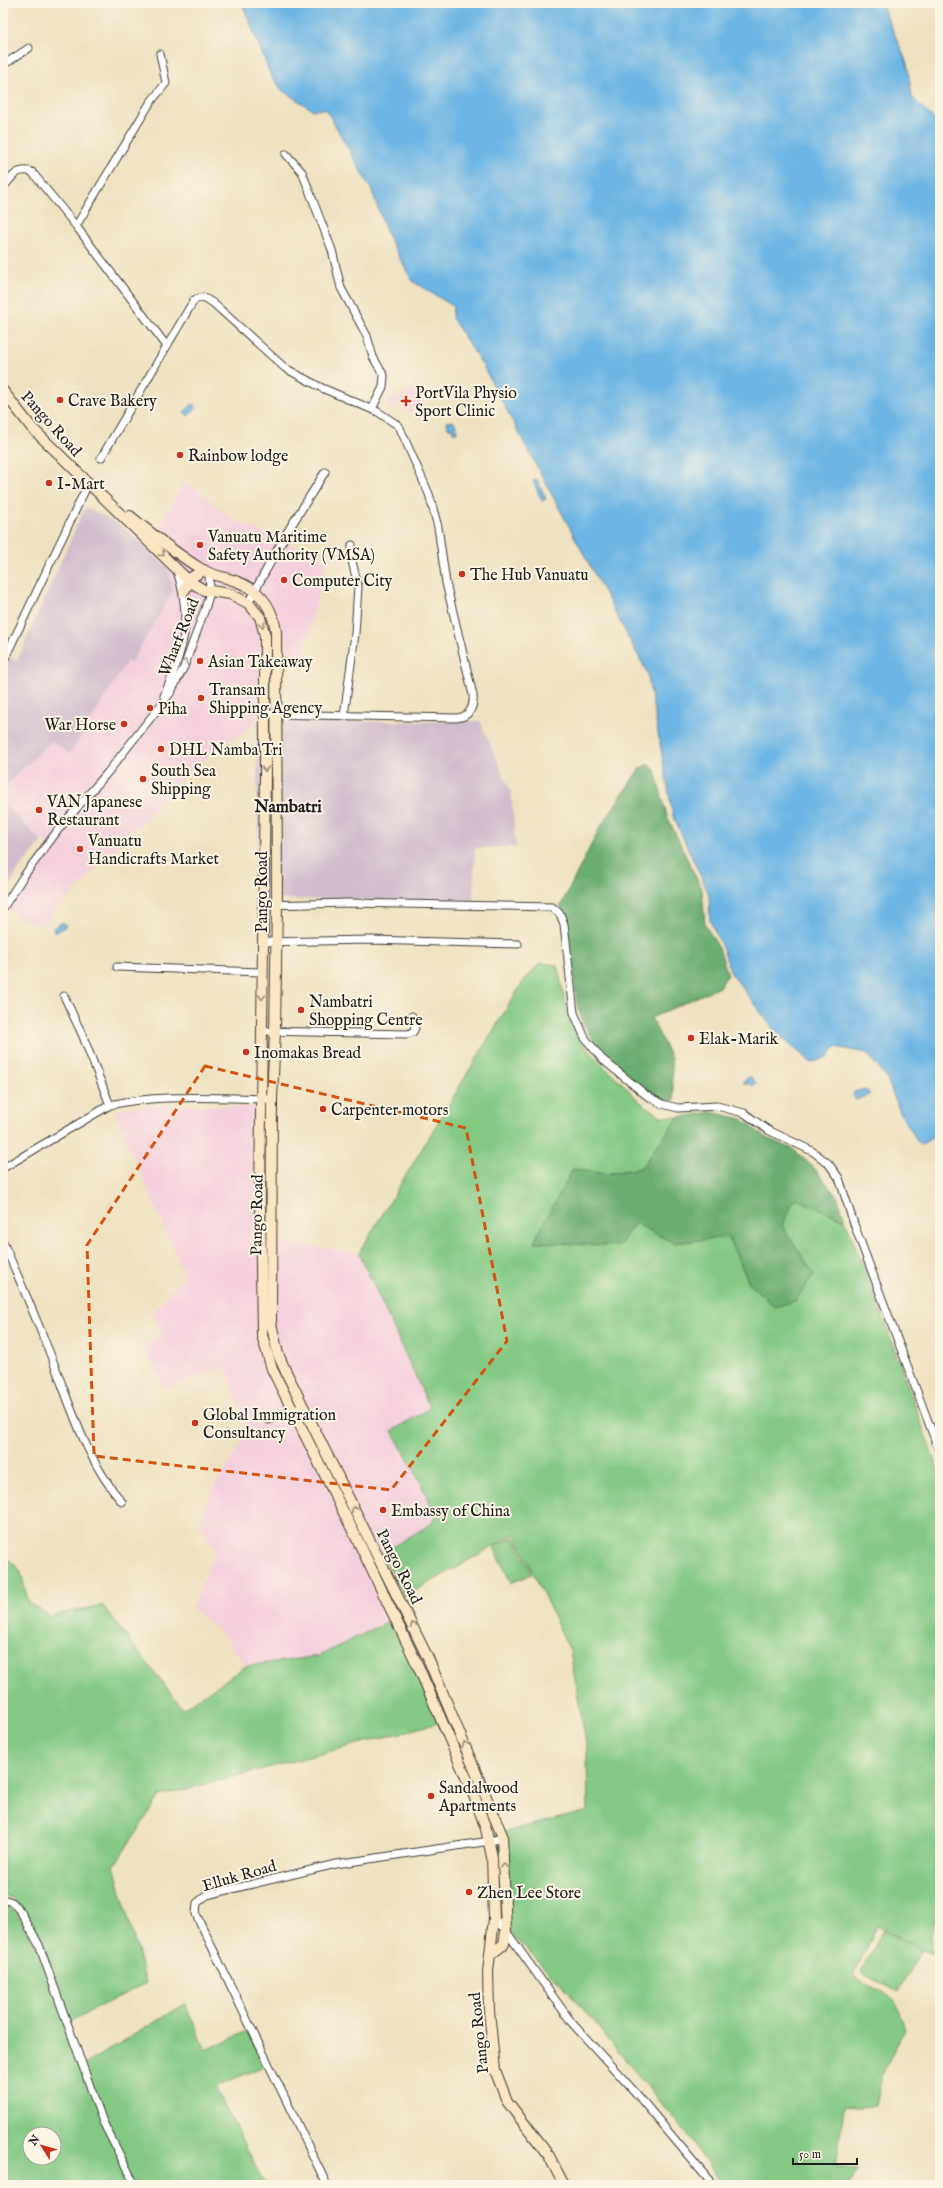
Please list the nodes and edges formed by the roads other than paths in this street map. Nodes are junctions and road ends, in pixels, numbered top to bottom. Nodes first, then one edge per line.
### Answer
1 (29, 48) dead end
2 (160, 54) dead end
3 (3, 65) edge
4 (286, 154) dead end
5 (3, 188) edge
6 (76, 226) junction
7 (166, 345) junction
8 (3, 391) edge
9 (372, 409) junction
10 (101, 458) dead end
11 (326, 472) dead end
12 (88, 484) junction
13 (114, 507) junction
14 (352, 545) dead end
15 (177, 571) junction
16 (207, 572) junction
17 (189, 581) junction
18 (184, 591) junction
19 (255, 591) junction
20 (210, 592) junction
21 (248, 603) junction
22 (3, 662) edge
23 (159, 708) junction
24 (264, 714) junction
25 (275, 715) junction
26 (344, 716) junction
27 (276, 904) junction
28 (262, 905) junction
29 (3, 908) edge
30 (276, 940) junction
31 (263, 942) junction
32 (518, 944) dead end
33 (117, 967) dead end
34 (262, 972) junction
35 (64, 996) dead end
36 (412, 1016) dead end
37 (275, 1031) junction
38 (261, 1032) junction
39 (267, 1099) junction
40 (110, 1105) junction
41 (3, 1168) edge
42 (3, 1242) edge
43 (302, 1405) junction
44 (292, 1412) junction
45 (268, 1420) dead end
46 (940, 1453) edge
47 (122, 1502) dead end
48 (503, 1838) junction
49 (490, 1841) junction
50 (3, 1899) edge
51 (494, 1918) junction
52 (506, 1931) junction
53 (490, 1955) junction
54 (135, 2185) edge
55 (327, 2185) edge
56 (564, 2185) edge
57 (712, 2185) edge

1 - 3 street
2 - 6 street
4 - 9 street
5 - 6 street
6 - 7 street
7 - 9 street
7 - 10 street
8 - 12 street, Pango Road
9 - 26 street
11 - 19 street
12 - 13 street, Pango Road
12 - 22 street
13 -> 15 street, Pango Road
13 - 16 street, Pango Road
14 - 26 street
15 - 17 street, Pango Road
15 - 18 street, Wharf Road
16 - 17 street
16 - 19 street, Pango Road
16 - 20 street, Wharf Road
17 - 18 street
17 - 20 street, Pango Road
18 - 23 street, Wharf Road
19 - 21 street
19 - 25 street, Pango Road
20 - 21 street, Pango Road
23 -> 20 street, Wharf Road
21 -> 24 street, Pango Road
23 - 29 street, Wharf Road
24 - 25 street
24 -> 28 street, Pango Road
25 - 26 street
25 - 27 street, Pango Road
27 - 28 street
27 - 30 street, Pango Road
27 - 46 street
28 - 31 street, Pango Road
30 - 31 street
30 - 32 street
30 - 37 street, Pango Road
31 - 34 street, Pango Road
33 - 34 street
34 -> 38 street, Pango Road
35 - 40 street
36 - 37 street
37 - 38 street
37 - 39 street, Pango Road
38 - 39 street, Pango Road
39 - 40 street
39 - 43 street, Pango Road
39 - 44 street, Pango Road
40 - 41 street
42 - 47 street
43 - 44 street
48 -> 43 street, Pango Road
44 - 45 street
44 - 49 street, Pango Road
48 - 49 street, Elluk Road
52 -> 48 street, Pango Road
49 - 51 street, Pango Road
49 - 55 street, Elluk Road
50 - 54 street
51 - 52 street
51 - 53 street, Pango Road
52 - 53 street, Pango Road
52 - 57 street
53 - 56 street, Pango Road

